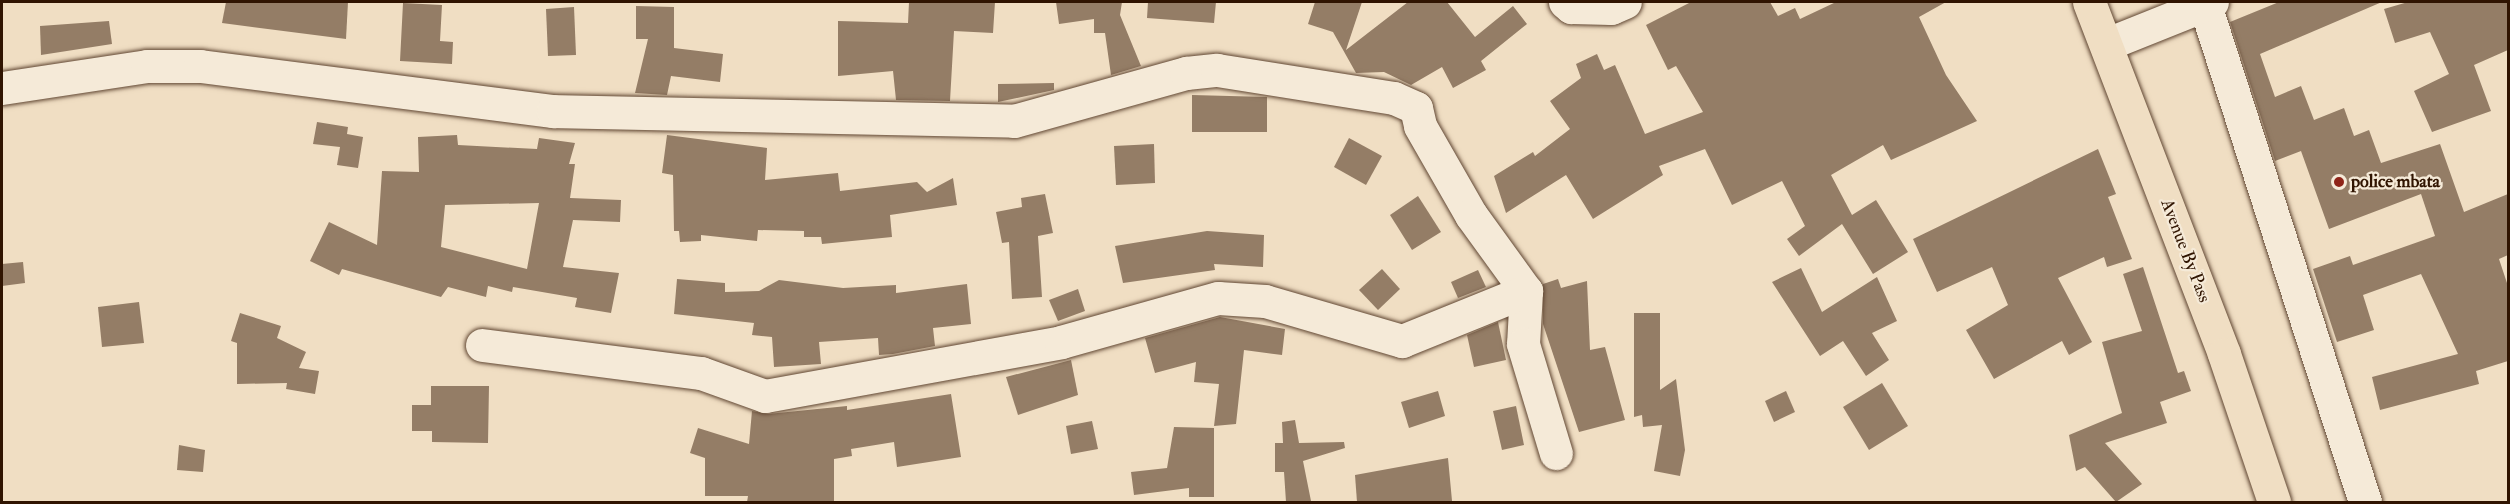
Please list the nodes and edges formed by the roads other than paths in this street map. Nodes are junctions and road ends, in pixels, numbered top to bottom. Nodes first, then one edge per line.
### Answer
1 (1565, 2) edge
2 (1625, 2) edge
3 (2089, 2) edge
4 (2207, 2) edge
5 (2107, 44) junction
6 (2, 88) edge
7 (1526, 291) junction
8 (482, 345) dead end
9 (1556, 453) dead end
10 (2274, 502) edge
11 (2365, 502) edge

1 - 2 street
3 - 5 highway, Avenue By Pass
4 - 5 street
4 - 11 street
5 - 10 highway, Avenue By Pass
6 - 7 street
7 - 8 street
7 - 9 street

